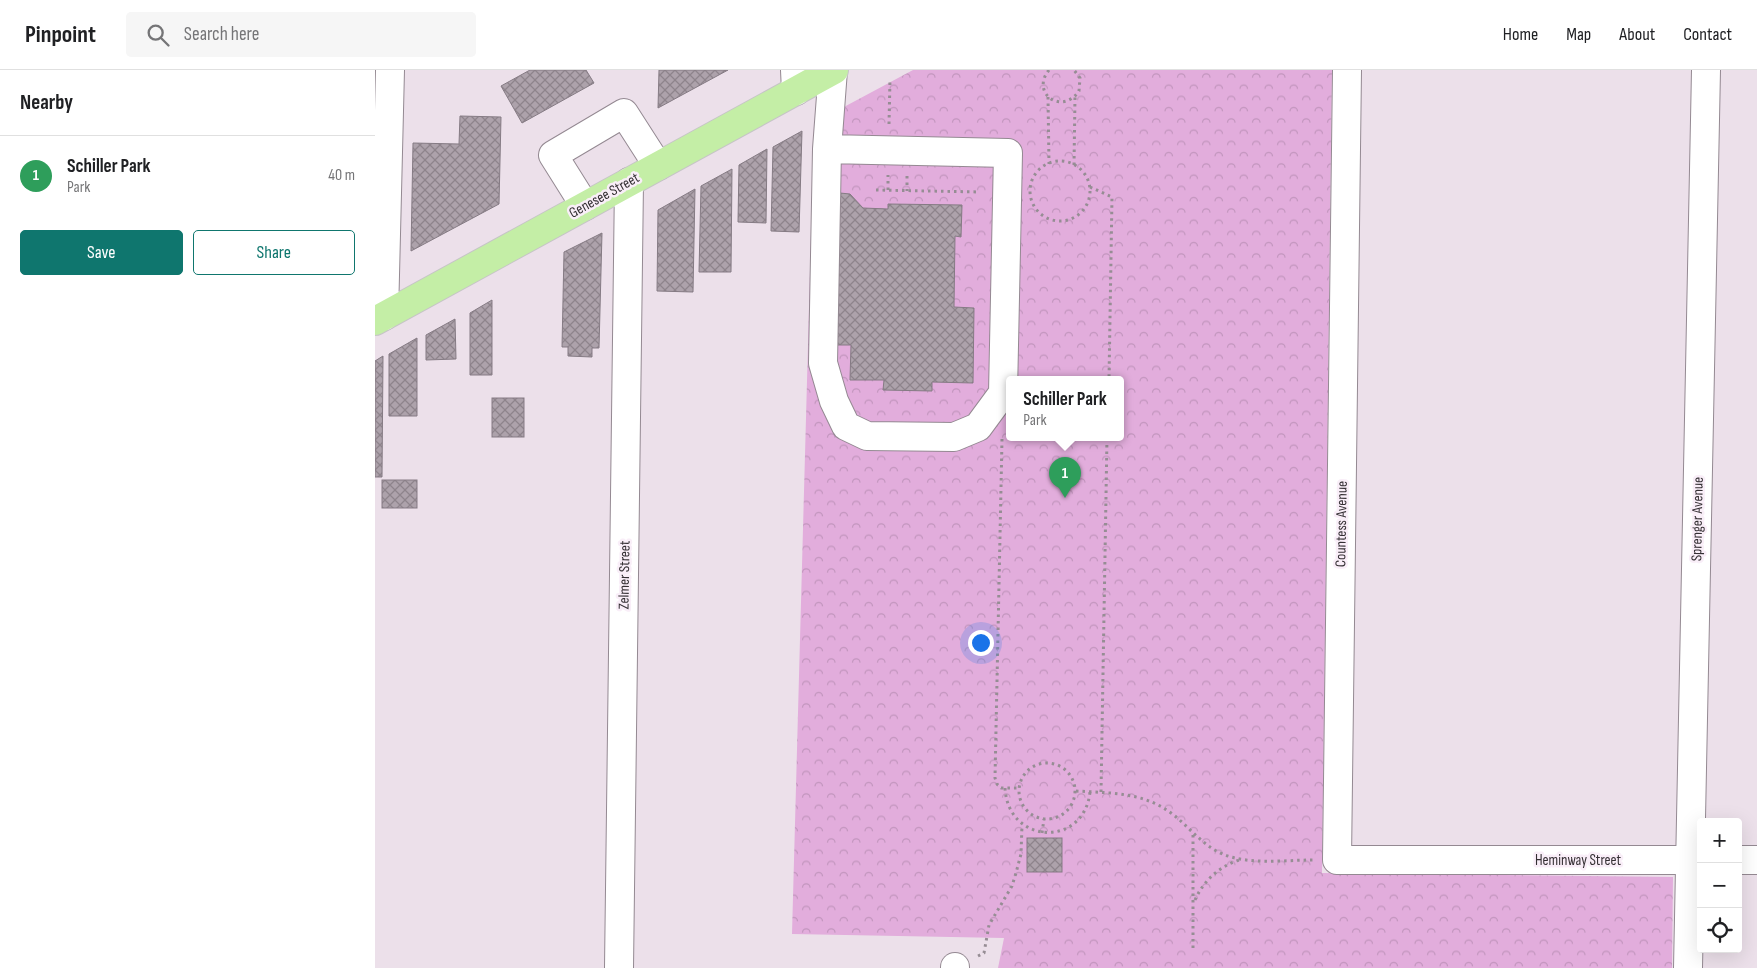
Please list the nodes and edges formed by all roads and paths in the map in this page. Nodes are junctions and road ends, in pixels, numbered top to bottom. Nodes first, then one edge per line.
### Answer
1 (389, 70) edge
2 (834, 70) edge
3 (1041, 70) edge
4 (1049, 70) edge
5 (1074, 70) edge
6 (1347, 70) edge
7 (1706, 70) edge
8 (1044, 76) junction
9 (889, 79) dead end
10 (796, 80) edge
11 (1048, 97) junction
12 (1075, 97) junction
13 (889, 129) dead end
14 (827, 148) junction
15 (1049, 164) junction
16 (1074, 165) junction
17 (658, 166) junction
18 (629, 182) junction
19 (1090, 187) junction
20 (876, 190) dead end
21 (985, 192) dead end
22 (585, 206) junction
23 (379, 318) edge
24 (1109, 376) edge
25 (1107, 441) edge
26 (1002, 449) dead end
27 (1005, 788) junction
28 (1019, 788) junction
29 (1076, 791) junction
30 (1090, 792) junction
31 (1101, 792) junction
32 (1044, 819) junction
33 (1022, 825) junction
34 (1042, 832) junction
35 (1193, 835) junction
36 (1241, 859) junction
37 (1314, 860) dead end
38 (1456, 860) joint
39 (1695, 860) edge
40 (1742, 860) edge
41 (1757, 860) edge
42 (1194, 903) junction
43 (1193, 948) dead end
44 (984, 953) dead end
45 (619, 968) edge
46 (1688, 968) edge

1 - 23 street
2 - 10 main road, Genesee Street
2 - 14 street
3 - 8 path
4 - 8 path
5 - 12 path
6 - 38 street, Countess Avenue
7 - 39 street, Sprenger Avenue
8 - 11 path
9 - 13 path
10 - 17 main road, Genesee Street
11 - 12 path
11 - 15 path
12 - 16 path
14 - 14 street
15 - 16 path
15 - 19 path
16 - 19 path
17 - 18 main road, Genesee Street
17 - 22 street
18 - 22 main road, Genesee Street
18 - 45 street, Zelmer Street
19 - 24 path
20 - 21 path
22 - 23 main road, Genesee Street
25 - 31 path
26 - 27 path
27 - 28 path
27 - 33 path
28 - 29 path
28 - 32 path
29 - 30 path
29 - 32 path
30 - 31 path
30 - 34 path
31 - 35 path
32 - 34 path
33 - 34 path
33 - 44 path
35 - 36 path
35 - 42 path
36 - 37 path
36 - 42 path
38 - 39 street, Heminway Street
39 - 46 street, Sprenger Avenue
40 - 41 street
42 - 43 path

